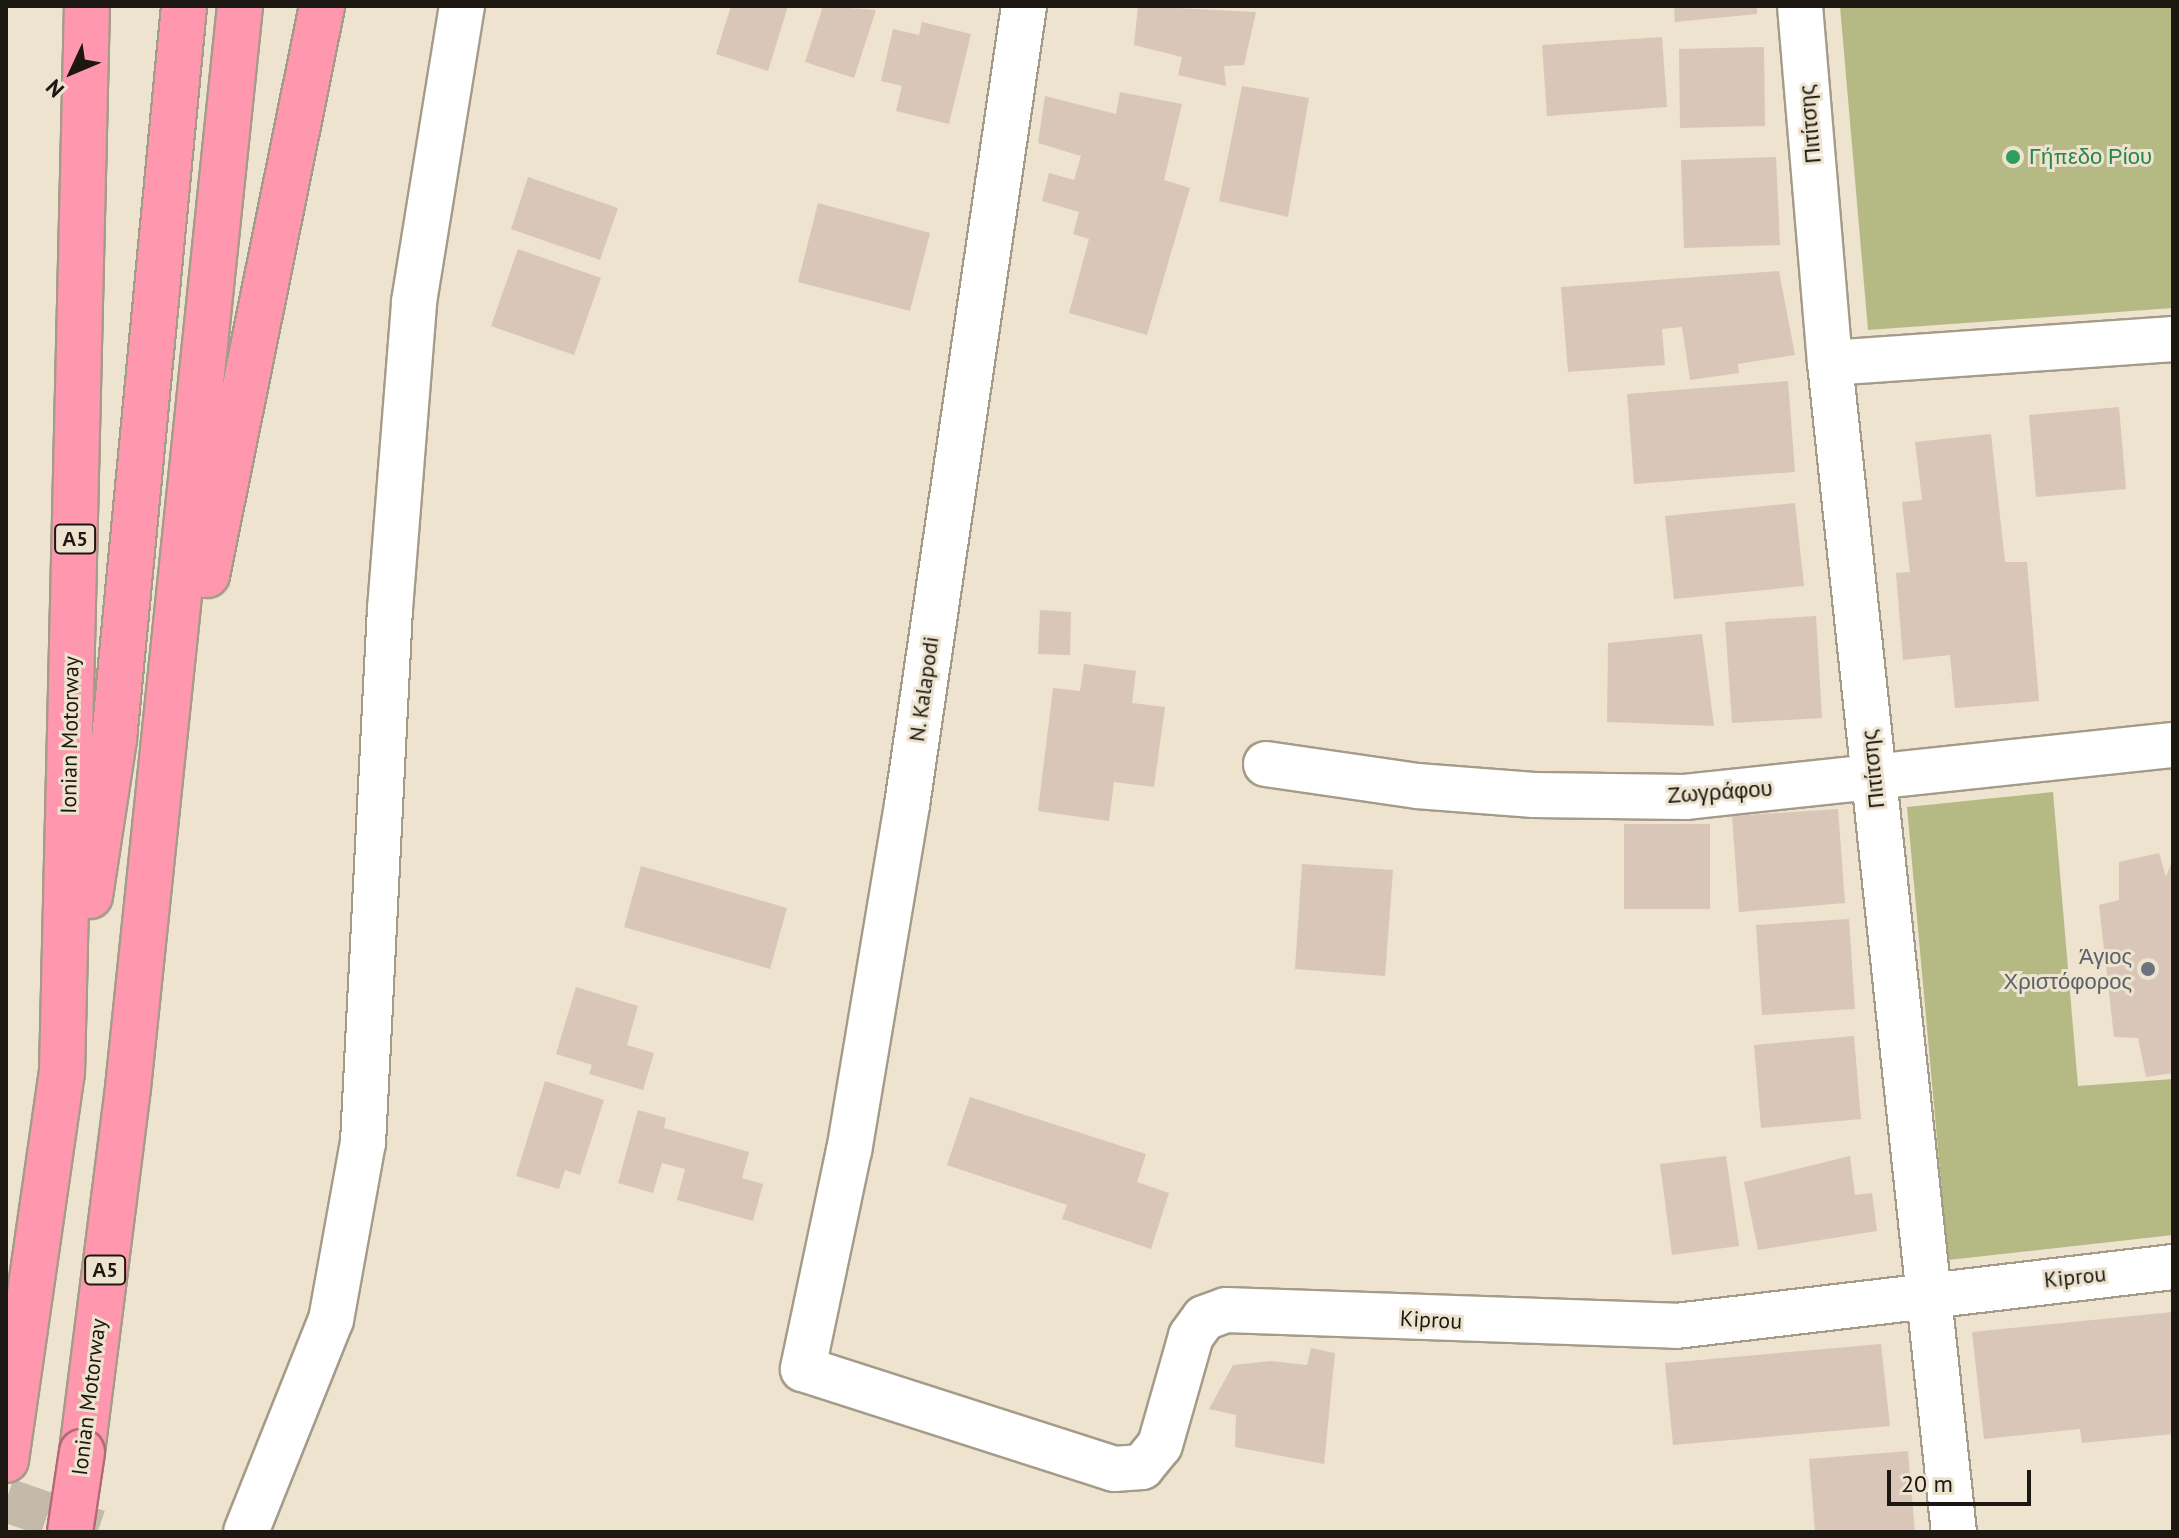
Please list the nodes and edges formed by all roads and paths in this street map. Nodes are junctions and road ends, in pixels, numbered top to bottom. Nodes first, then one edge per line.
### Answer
1 (87, 6) edge
2 (184, 6) edge
3 (240, 6) edge
4 (322, 6) edge
5 (462, 6) edge
6 (1024, 6) edge
7 (1800, 6) edge
8 (2173, 339) edge
9 (1830, 363) junction
10 (2173, 745) edge
11 (1266, 764) dead end
12 (1874, 777) junction
13 (161, 784) junction
14 (62, 1073) junction
15 (2173, 1267) edge
16 (1926, 1294) junction
17 (803, 1369) joint
18 (8, 1441) edge
19 (70, 1532) edge
20 (246, 1532) edge
21 (1954, 1532) edge

1 - 14 highway, Ionian Motorway / Α5
2 - 14 highway
3 - 13 highway
4 - 13 highway, Α5
5 - 20 street
6 - 17 street, N. Kalapodi
7 - 9 street, Πιτίτσης
8 - 9 street
9 - 12 street, Πιτίτσης
10 - 12 street, Ζωγράφου
11 - 12 street, Ζωγράφου
12 - 16 street, Πιτίτσης
13 - 19 highway, Ionian Motorway / Α5, bridge
14 - 18 highway, Ionian Motorway / Α5
15 - 16 street, Kiprou
16 - 17 street, Kiprou
16 - 21 street, Πιτίτσης

